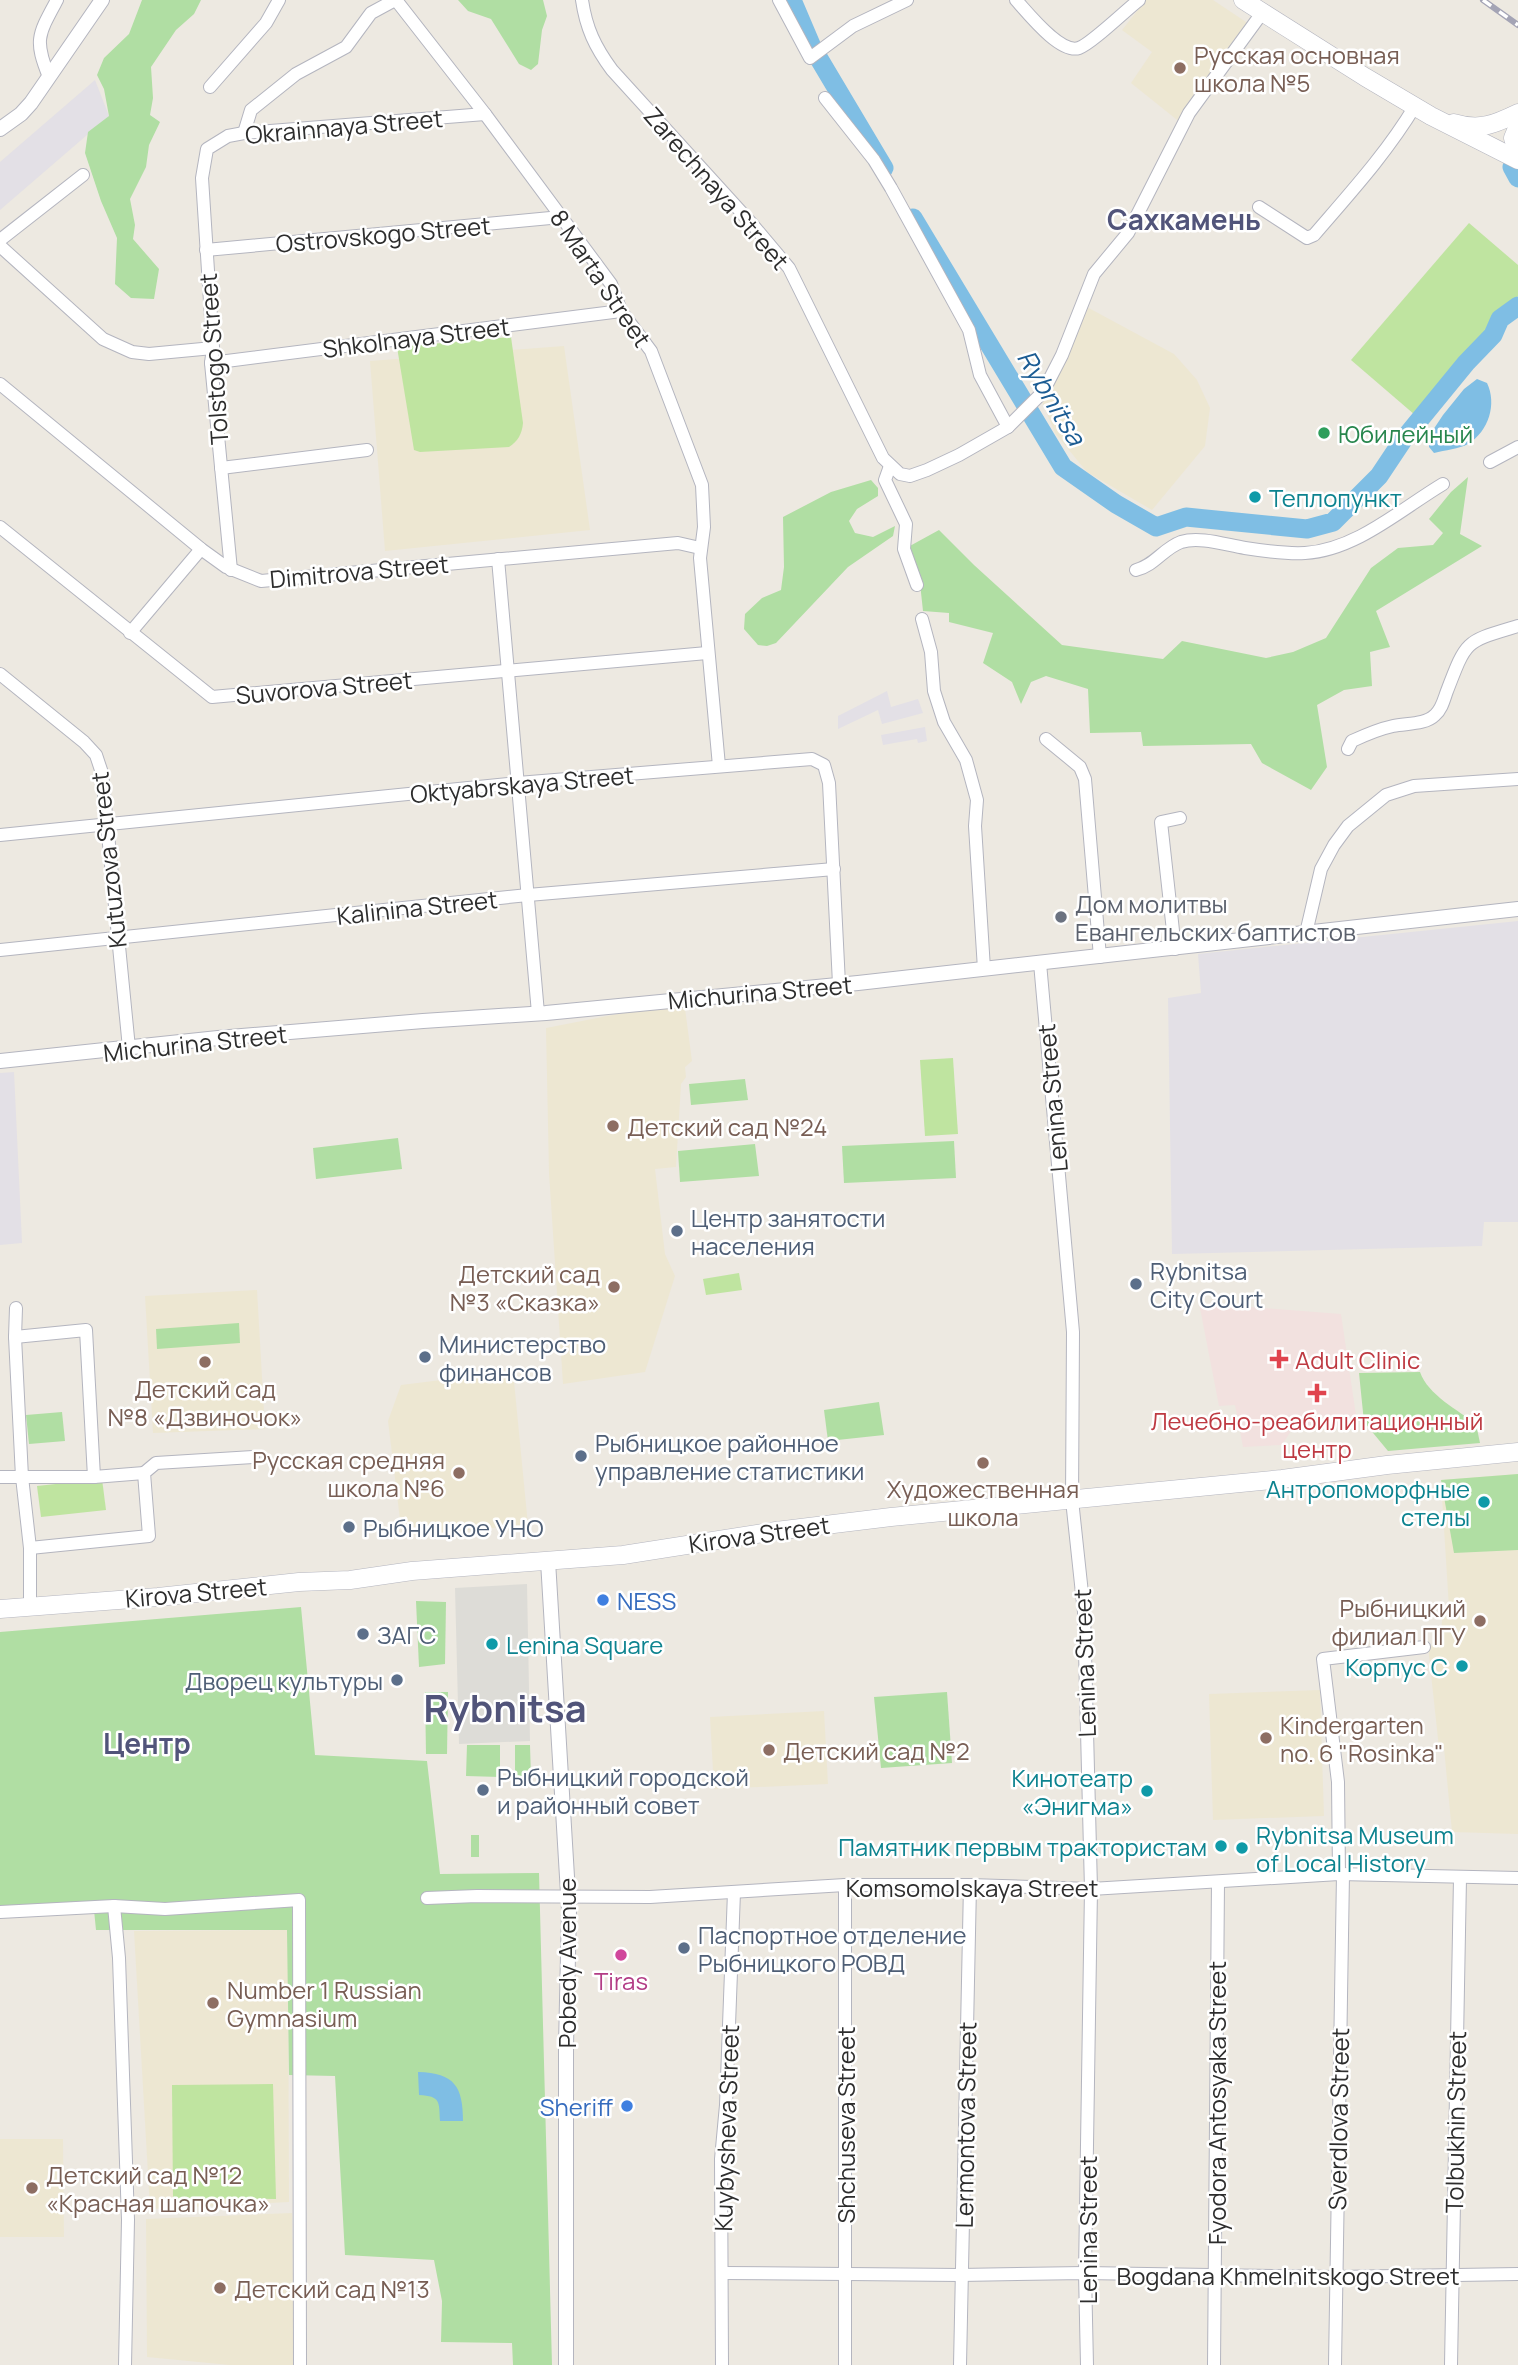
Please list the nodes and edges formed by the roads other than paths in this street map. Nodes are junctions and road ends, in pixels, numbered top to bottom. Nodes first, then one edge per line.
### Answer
1 (57, 0) edge
2 (102, 0) edge
3 (279, 0) edge
4 (396, 0) edge
5 (582, 0) edge
6 (779, 0) edge
7 (907, 0) edge
8 (1016, 0) edge
9 (1139, 0) edge
10 (1243, 0) edge
11 (1262, 13) junction
12 (50, 78) junction
13 (210, 87) dead end
14 (825, 98) dead end
15 (1423, 111) junction
16 (1518, 113) edge
17 (485, 114) junction
18 (1518, 126) edge
19 (0, 129) edge
20 (244, 133) junction
21 (207, 149) joint
22 (1518, 154) edge
23 (1518, 160) edge
24 (83, 176) dead end
25 (1259, 207) dead end
26 (561, 217) junction
27 (0, 240) edge
28 (0, 246) edge
29 (206, 250) junction
30 (621, 311) junction
31 (213, 348) junction
32 (211, 363) junction
33 (0, 384) edge
34 (1011, 424) junction
35 (1518, 447) edge
36 (367, 450) dead end
37 (886, 462) junction
38 (1490, 462) dead end
39 (221, 468) junction
40 (1443, 484) dead end
41 (0, 527) edge
42 (700, 548) junction
43 (201, 549) junction
44 (498, 559) junction
45 (231, 570) junction
46 (1136, 570) dead end
47 (917, 585) dead end
48 (922, 619) dead end
49 (1518, 626) edge
50 (130, 633) junction
51 (708, 653) junction
52 (507, 671) junction
53 (0, 674) edge
54 (1046, 739) dead end
55 (1348, 749) dead end
56 (719, 766) junction
57 (1518, 779) edge
58 (518, 783) junction
59 (1180, 818) dead end
60 (107, 824) junction
61 (0, 835) edge
62 (834, 869) junction
63 (528, 895) junction
64 (1518, 909) edge
65 (1306, 933) junction
66 (117, 937) junction
67 (1175, 949) junction
68 (0, 950) edge
69 (1100, 957) junction
70 (1040, 963) junction
71 (984, 969) junction
72 (839, 984) junction
73 (538, 1013) junction
74 (129, 1048) junction
75 (0, 1061) edge
76 (16, 1308) dead end
77 (15, 1337) junction
78 (1518, 1452) edge
79 (253, 1457) dead end
80 (144, 1473) junction
81 (0, 1477) edge
82 (22, 1477) junction
83 (94, 1477) junction
84 (1072, 1500) junction
85 (30, 1548) junction
86 (548, 1561) junction
87 (30, 1606) junction
88 (0, 1609) edge
89 (1424, 1647) dead end
90 (1341, 1874) junction
91 (1460, 1878) junction
92 (1518, 1878) edge
93 (1218, 1882) junction
94 (845, 1885) junction
95 (970, 1885) junction
96 (1091, 1889) junction
97 (734, 1892) junction
98 (426, 1898) dead end
99 (568, 1898) junction
100 (114, 1906) junction
101 (0, 1912) edge
102 (722, 2273) junction
103 (1085, 2273) junction
104 (845, 2274) junction
105 (1518, 2274) edge
106 (960, 2275) junction
107 (1451, 2276) junction
108 (1215, 2277) junction
109 (1335, 2277) junction
110 (125, 2365) edge
111 (300, 2365) edge
112 (566, 2365) edge
113 (722, 2365) edge
114 (845, 2365) edge
115 (960, 2365) edge
116 (1087, 2365) edge
117 (1214, 2365) edge
118 (1335, 2365) edge
119 (1451, 2365) edge

1 - 12 street
2 - 12 street
3 - 13 street
4 - 17 street, 8 Marta Street
4 - 20 street
5 - 37 street, Zarechnaya Street
6 - 7 street
8 - 9 street
10 - 11 main road
11 - 15 main road
11 - 34 street
12 - 19 street
14 - 34 street
15 - 16 main road
15 - 23 main road
15 - 25 street
17 - 20 street, Okrainnaya Street
17 - 26 street, 8 Marta Street
18 - 22 main road
20 - 21 street, Okrainnaya Street
21 - 29 street, Tolstogo Street
24 - 27 street
26 - 29 street, Ostrovskogo Street
26 - 30 street, 8 Marta Street
28 - 31 street
29 - 31 street, Tolstogo Street
30 - 32 street, Shkolnaya Street
30 - 42 street, 8 Marta Street
31 - 32 street, Tolstogo Street
32 - 39 street, Tolstogo Street
33 - 43 street, Dimitrova Street
34 - 37 street
35 - 38 street
36 - 39 street
37 - 47 street, Zarechnaya Street
39 - 45 street, Tolstogo Street
40 - 46 street
41 - 50 street, Suvorova Street
42 - 44 street, Dimitrova Street
42 - 51 street, 8 Marta Street
43 - 45 street, Dimitrova Street
43 - 50 street
44 - 45 street, Dimitrova Street
44 - 52 street
48 - 71 street
49 - 55 street
50 - 52 street, Suvorova Street
51 - 52 street, Suvorova Street
51 - 56 street, 8 Marta Street
52 - 58 street
53 - 60 street, Kutuzova Street
54 - 69 street
56 - 58 street, Oktyabrskaya Street
56 - 62 street, Oktyabrskaya Street
57 - 65 street
58 - 60 street, Oktyabrskaya Street
58 - 63 street
59 - 67 street
60 - 61 street, Oktyabrskaya Street
60 - 66 street, Kutuzova Street
62 - 63 street, Kalinina Street
62 - 72 street, Oktyabrskaya Street
63 - 66 street, Kalinina Street
63 - 73 street
64 - 65 street, Michurina Street
65 - 67 street, Michurina Street
66 - 68 street, Kalinina Street
66 - 74 street, Kutuzova Street
67 - 69 street, Michurina Street
69 - 70 street, Michurina Street
70 - 71 street, Michurina Street
70 - 84 street, Lenina Street
71 - 72 street, Michurina Street
72 - 73 street, Michurina Street
73 - 74 street, Michurina Street
74 - 75 street, Michurina Street
76 - 77 street
77 - 82 street
77 - 83 street
78 - 84 main road, Kirova Street
79 - 80 street
80 - 83 street
80 - 85 street
81 - 82 street
82 - 83 street
82 - 85 street
84 - 86 main road, Kirova Street
84 - 96 street, Lenina Street
85 - 87 street
86 - 87 main road, Kirova Street
86 - 99 street, Pobedy Avenue
87 - 88 main road, Kirova Street
89 - 90 street, Sverdlova Street
90 - 91 street, Komsomolskaya Street
90 - 93 street, Komsomolskaya Street
90 - 109 street, Sverdlova Street
91 - 92 street, Komsomolskaya Street
91 - 107 street, Tolbukhin Street
93 - 96 street, Komsomolskaya Street
93 - 108 street, Fyodora Antosyaka Street
94 - 95 street, Komsomolskaya Street
94 - 97 street, Komsomolskaya Street
94 - 104 street, Shchuseva Street
95 - 96 street, Komsomolskaya Street
95 - 106 street, Lermontova Street
96 - 103 street, Lenina Street
97 - 99 street, Komsomolskaya Street
97 - 102 street, Kuybysheva Street
98 - 99 street, Komsomolskaya Street
99 - 112 street, Pobedy Avenue
100 - 101 street
100 - 110 street
100 - 111 street
102 - 104 street, Bogdana Khmelnitskogo Street
102 - 113 street, Kuybysheva Street
103 - 106 street, Bogdana Khmelnitskogo Street
103 - 108 street, Bogdana Khmelnitskogo Street
103 - 116 street, Lenina Street
104 - 106 street, Bogdana Khmelnitskogo Street
104 - 114 street, Shchuseva Street
105 - 107 street, Bogdana Khmelnitskogo Street
106 - 115 street, Lermontova Street
107 - 109 street, Bogdana Khmelnitskogo Street
107 - 119 street, Tolbukhin Street
108 - 109 street, Bogdana Khmelnitskogo Street
108 - 117 street, Fyodora Antosyaka Street
109 - 118 street, Sverdlova Street

